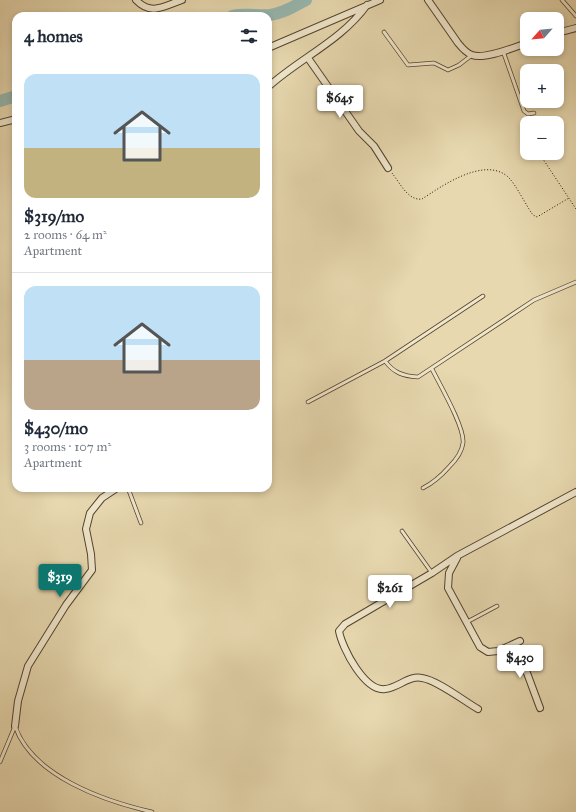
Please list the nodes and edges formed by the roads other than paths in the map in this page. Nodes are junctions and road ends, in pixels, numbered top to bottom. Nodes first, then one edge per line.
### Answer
1 (136, 0) edge
2 (182, 0) edge
3 (380, 0) edge
4 (428, 0) edge
5 (562, 0) edge
6 (367, 5) junction
7 (576, 16) edge
8 (576, 28) edge
9 (564, 31) edge
10 (384, 32) dead end
11 (520, 45) edge
12 (272, 46) edge
13 (503, 51) junction
14 (472, 55) junction
15 (308, 58) junction
16 (272, 84) edge
17 (534, 113) dead end
18 (12, 119) edge
19 (0, 123) edge
20 (388, 168) road end
21 (576, 282) edge
22 (483, 296) dead end
23 (385, 361) junction
24 (432, 369) junction
25 (308, 402) dead end
26 (422, 488) dead end
27 (111, 492) edge
28 (129, 492) edge
29 (576, 492) edge
30 (141, 523) dead end
31 (402, 531) dead end
32 (457, 556) junction
33 (432, 573) junction
34 (497, 606) dead end
35 (466, 622) junction
36 (520, 641) dead end
37 (508, 648) junction
38 (540, 708) dead end
39 (478, 709) dead end
40 (16, 726) junction
41 (0, 762) edge
42 (152, 812) edge

1 - 2 street
3 - 6 street
4 - 14 street
5 - 7 lane
6 - 12 street
6 - 15 street
8 - 9 street
10 - 14 lane
11 - 13 street
13 - 14 street
13 - 17 lane
15 - 16 street
15 - 20 street
18 - 19 street
21 - 24 lane
22 - 23 lane
23 - 24 lane
23 - 25 lane
24 - 26 lane
27 - 40 street
28 - 30 lane
29 - 32 street
31 - 33 lane
32 - 33 street
32 - 35 street
33 - 39 street
34 - 35 lane
35 - 37 street
36 - 37 street
37 - 38 street
40 - 41 lane
40 - 42 lane

